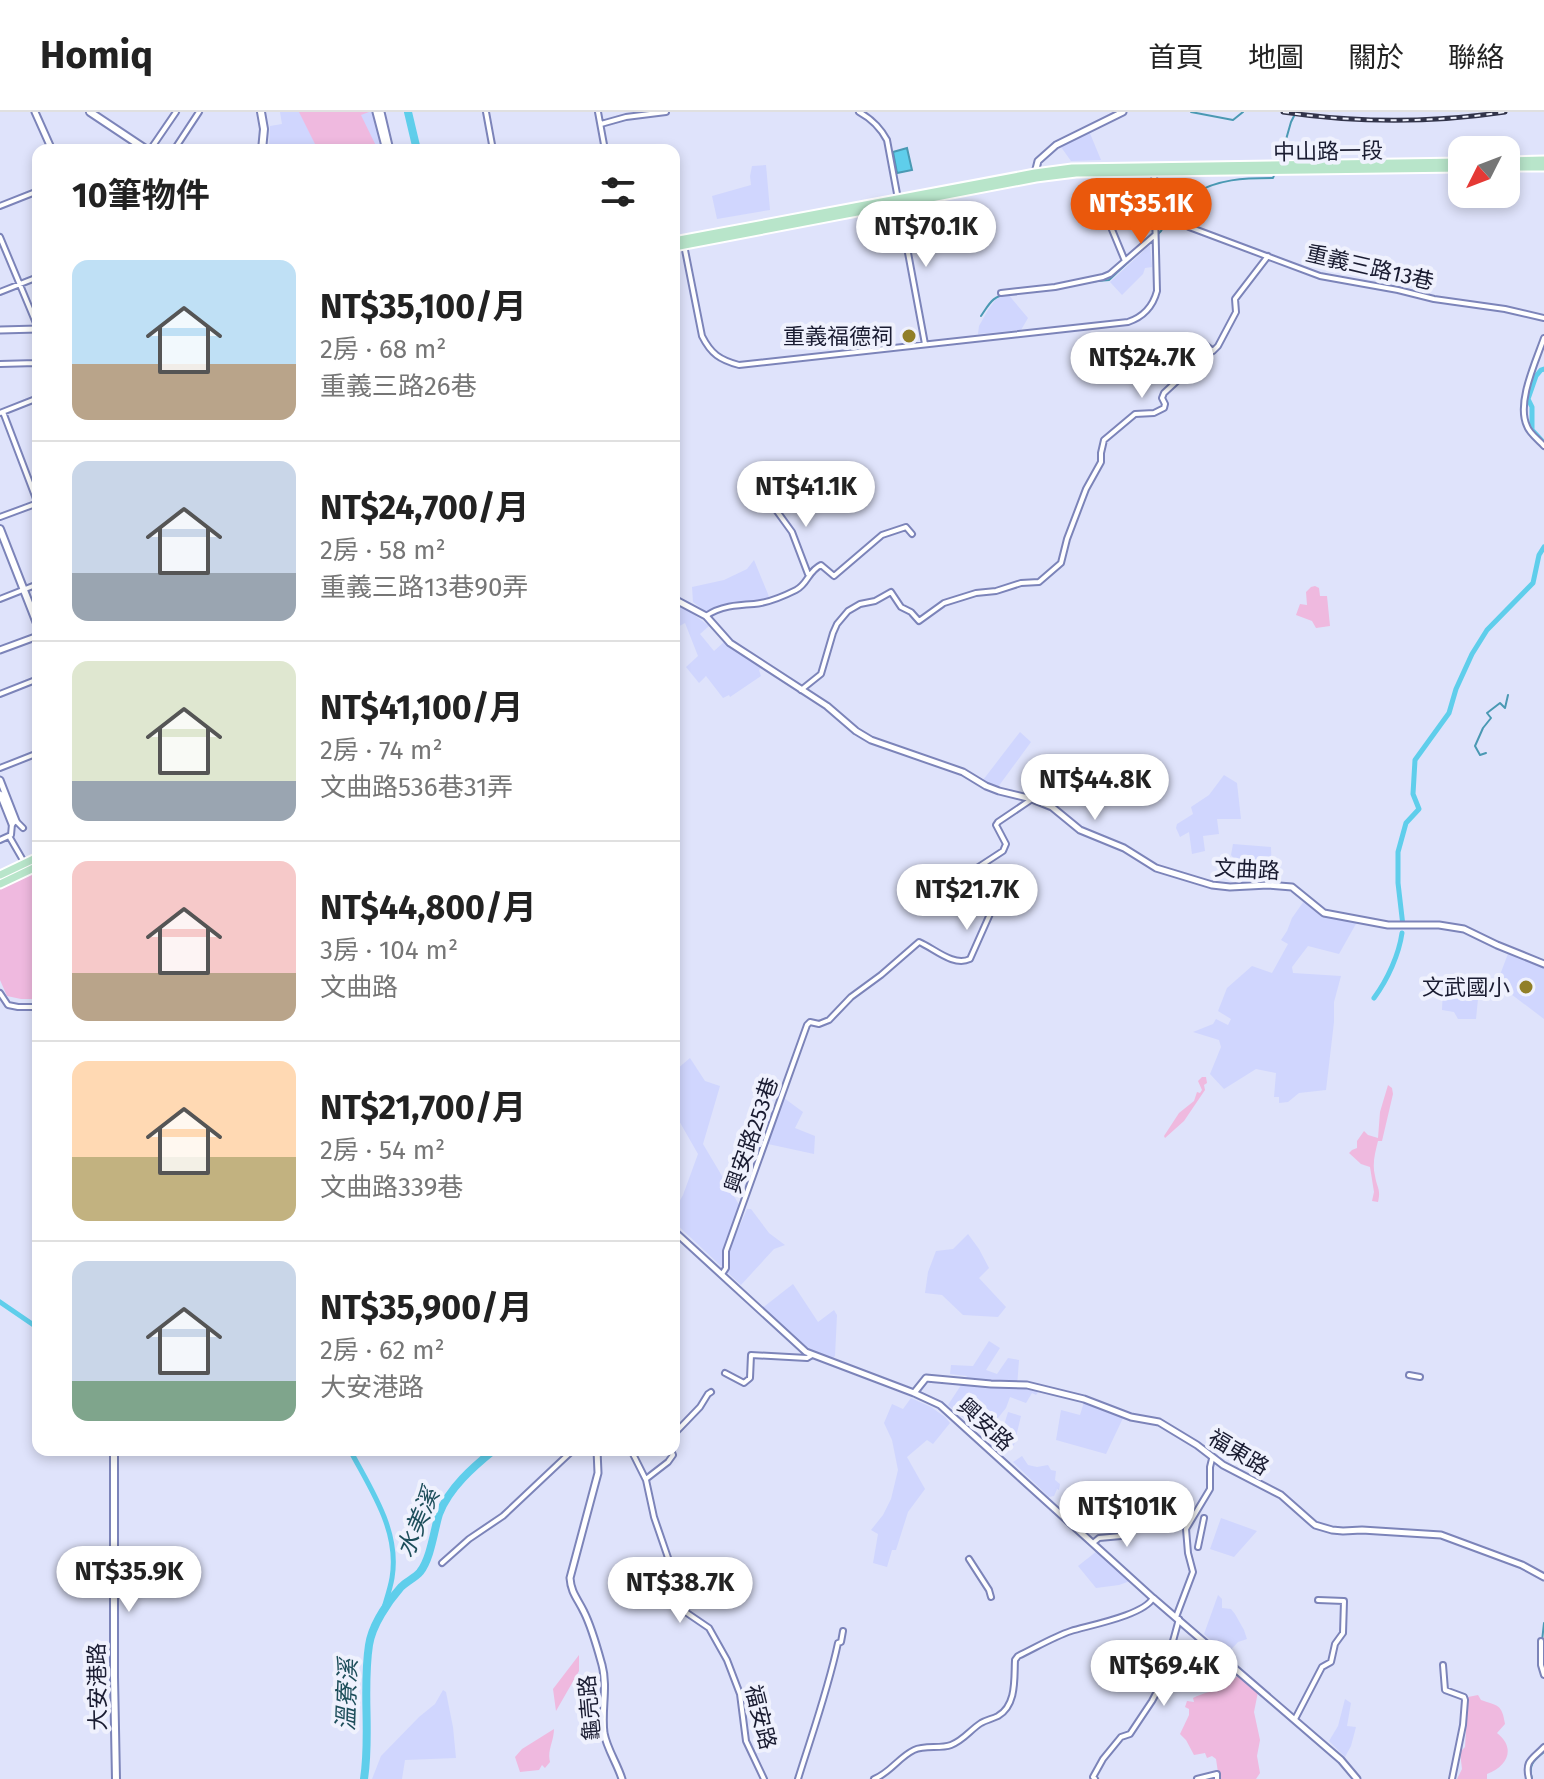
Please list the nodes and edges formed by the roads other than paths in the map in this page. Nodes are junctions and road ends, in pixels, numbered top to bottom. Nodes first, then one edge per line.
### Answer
1 (35, 112) edge
2 (90, 112) edge
3 (176, 112) edge
4 (199, 112) edge
5 (261, 112) edge
6 (379, 112) edge
7 (486, 112) edge
8 (598, 112) edge
9 (666, 112) edge
10 (859, 112) edge
11 (1123, 112) edge
12 (601, 124) junction
13 (49, 144) edge
14 (140, 144) edge
15 (153, 144) edge
16 (178, 144) edge
17 (263, 144) edge
18 (387, 144) edge
19 (492, 144) edge
20 (604, 144) edge
21 (1544, 160) edge
22 (1520, 163) edge
23 (1448, 165) edge
24 (1520, 165) edge
25 (1544, 167) edge
26 (1154, 168) junction
27 (1035, 176) junction
28 (32, 193) edge
29 (899, 201) junction
30 (1156, 202) junction
31 (1101, 203) dead end
32 (0, 206) edge
33 (1155, 235) junction
34 (0, 237) edge
35 (680, 240) edge
36 (684, 245) junction
37 (680, 246) edge
38 (1268, 256) junction
39 (1125, 261) junction
40 (32, 280) edge
41 (20, 285) junction
42 (0, 292) edge
43 (1001, 293) dead end
44 (32, 314) edge
45 (1544, 318) edge
46 (32, 329) edge
47 (0, 330) edge
48 (1544, 338) edge
49 (925, 344) junction
50 (32, 363) edge
51 (0, 364) edge
52 (32, 400) edge
53 (1, 413) edge
54 (1542, 443) edge
55 (32, 488) edge
56 (771, 503) dead end
57 (32, 505) edge
58 (0, 517) edge
59 (0, 529) edge
60 (912, 534) dead end
61 (808, 574) junction
62 (32, 586) edge
63 (24, 589) junction
64 (0, 599) edge
65 (680, 602) edge
66 (32, 610) edge
67 (706, 616) junction
68 (32, 638) edge
69 (0, 650) edge
70 (32, 681) edge
71 (801, 690) junction
72 (0, 694) edge
73 (32, 755) edge
74 (0, 768) edge
75 (0, 780) edge
76 (0, 794) edge
77 (1032, 799) junction
78 (14, 823) junction
79 (23, 828) dead end
80 (10, 836) junction
81 (0, 840) edge
82 (32, 860) edge
83 (25, 864) junction
84 (32, 869) edge
85 (0, 875) edge
86 (0, 884) edge
87 (1544, 964) edge
88 (0, 993) edge
89 (32, 1007) edge
90 (680, 1236) edge
91 (722, 1275) junction
92 (812, 1355) junction
93 (725, 1373) dead end
94 (1409, 1375) dead end
95 (1420, 1377) dead end
96 (711, 1392) dead end
97 (914, 1393) junction
98 (680, 1428) edge
99 (114, 1456) edge
100 (567, 1456) edge
101 (597, 1456) edge
102 (634, 1456) edge
103 (672, 1456) edge
104 (1212, 1459) junction
105 (646, 1480) junction
106 (1204, 1518) dead end
107 (1126, 1523) dead end
108 (1093, 1543) junction
109 (1198, 1547) dead end
110 (969, 1559) dead end
111 (442, 1563) dead end
112 (1544, 1577) edge
113 (991, 1597) dead end
114 (1153, 1598) junction
115 (1318, 1600) dead end
116 (1178, 1618) junction
117 (843, 1631) dead end
118 (1541, 1641) dead end
119 (1443, 1665) dead end
120 (1544, 1675) edge
121 (1295, 1719) junction
122 (1544, 1747) edge
123 (116, 1779) edge
124 (622, 1779) edge
125 (764, 1779) edge
126 (798, 1779) edge
127 (874, 1779) edge
128 (1095, 1779) edge
129 (1197, 1779) edge
130 (1217, 1779) edge
131 (1357, 1779) edge
132 (1452, 1779) edge
133 (1529, 1779) edge

1 - 13 street
2 - 14 main road
3 - 15 street
4 - 16 street
5 - 17 main road
6 - 18 street
7 - 19 street
8 - 12 street
9 - 12 street
10 - 29 street
11 - 27 street
12 - 20 street
21 - 22 main road
23 - 26 main road, 中山路一段
24 - 25 main road
26 - 27 main road, 中山路一段
26 - 30 street
27 - 29 main road, 中山路一段
28 - 32 street
29 - 35 main road, 中山路一段
29 - 36 main road, 中山路一段
29 - 49 street
30 - 33 street
30 - 38 street, 重義三路13巷
31 - 39 street
33 - 39 street
33 - 49 street
34 - 41 street
36 - 37 main road, 中山路一段
36 - 49 street
38 - 45 street, 重義三路13巷
38 - 71 street
39 - 43 street
40 - 41 street
41 - 42 street
41 - 44 street
46 - 47 street
48 - 54 street
50 - 51 street
52 - 53 street
53 - 55 street
56 - 61 street
57 - 58 street
59 - 63 main road
60 - 61 street
61 - 67 street
62 - 63 street
63 - 64 street
63 - 66 main road
65 - 67 street, 文曲路
67 - 71 street, 文曲路
68 - 69 street
70 - 72 street
71 - 77 street, 文曲路
73 - 74 street
75 - 78 street
76 - 78 street
77 - 87 street, 文曲路
77 - 91 street, 興安路253巷
78 - 79 street
78 - 80 street
80 - 81 street
80 - 83 street
82 - 83 main road
83 - 85 main road
84 - 86 main road
88 - 89 street
90 - 91 street, 興安路
91 - 92 street, 興安路
92 - 93 street
92 - 97 street, 興安路
94 - 95 street
96 - 98 street
97 - 104 street, 福東路
97 - 108 street, 興安路
99 - 123 main road, 大安港路
100 - 111 street
101 - 124 street, 龜壳路
102 - 105 street, 福安路
103 - 105 street
104 - 112 street, 福東路
104 - 116 street
105 - 125 street, 福安路
106 - 109 street
107 - 108 street
108 - 114 street, 興安路
110 - 113 street
114 - 116 street, 興安路
114 - 127 street
115 - 121 street
116 - 121 street, 興安路
116 - 128 street
117 - 126 street
118 - 120 street
119 - 132 street
121 - 131 street, 興安路
122 - 133 street
129 - 130 street

